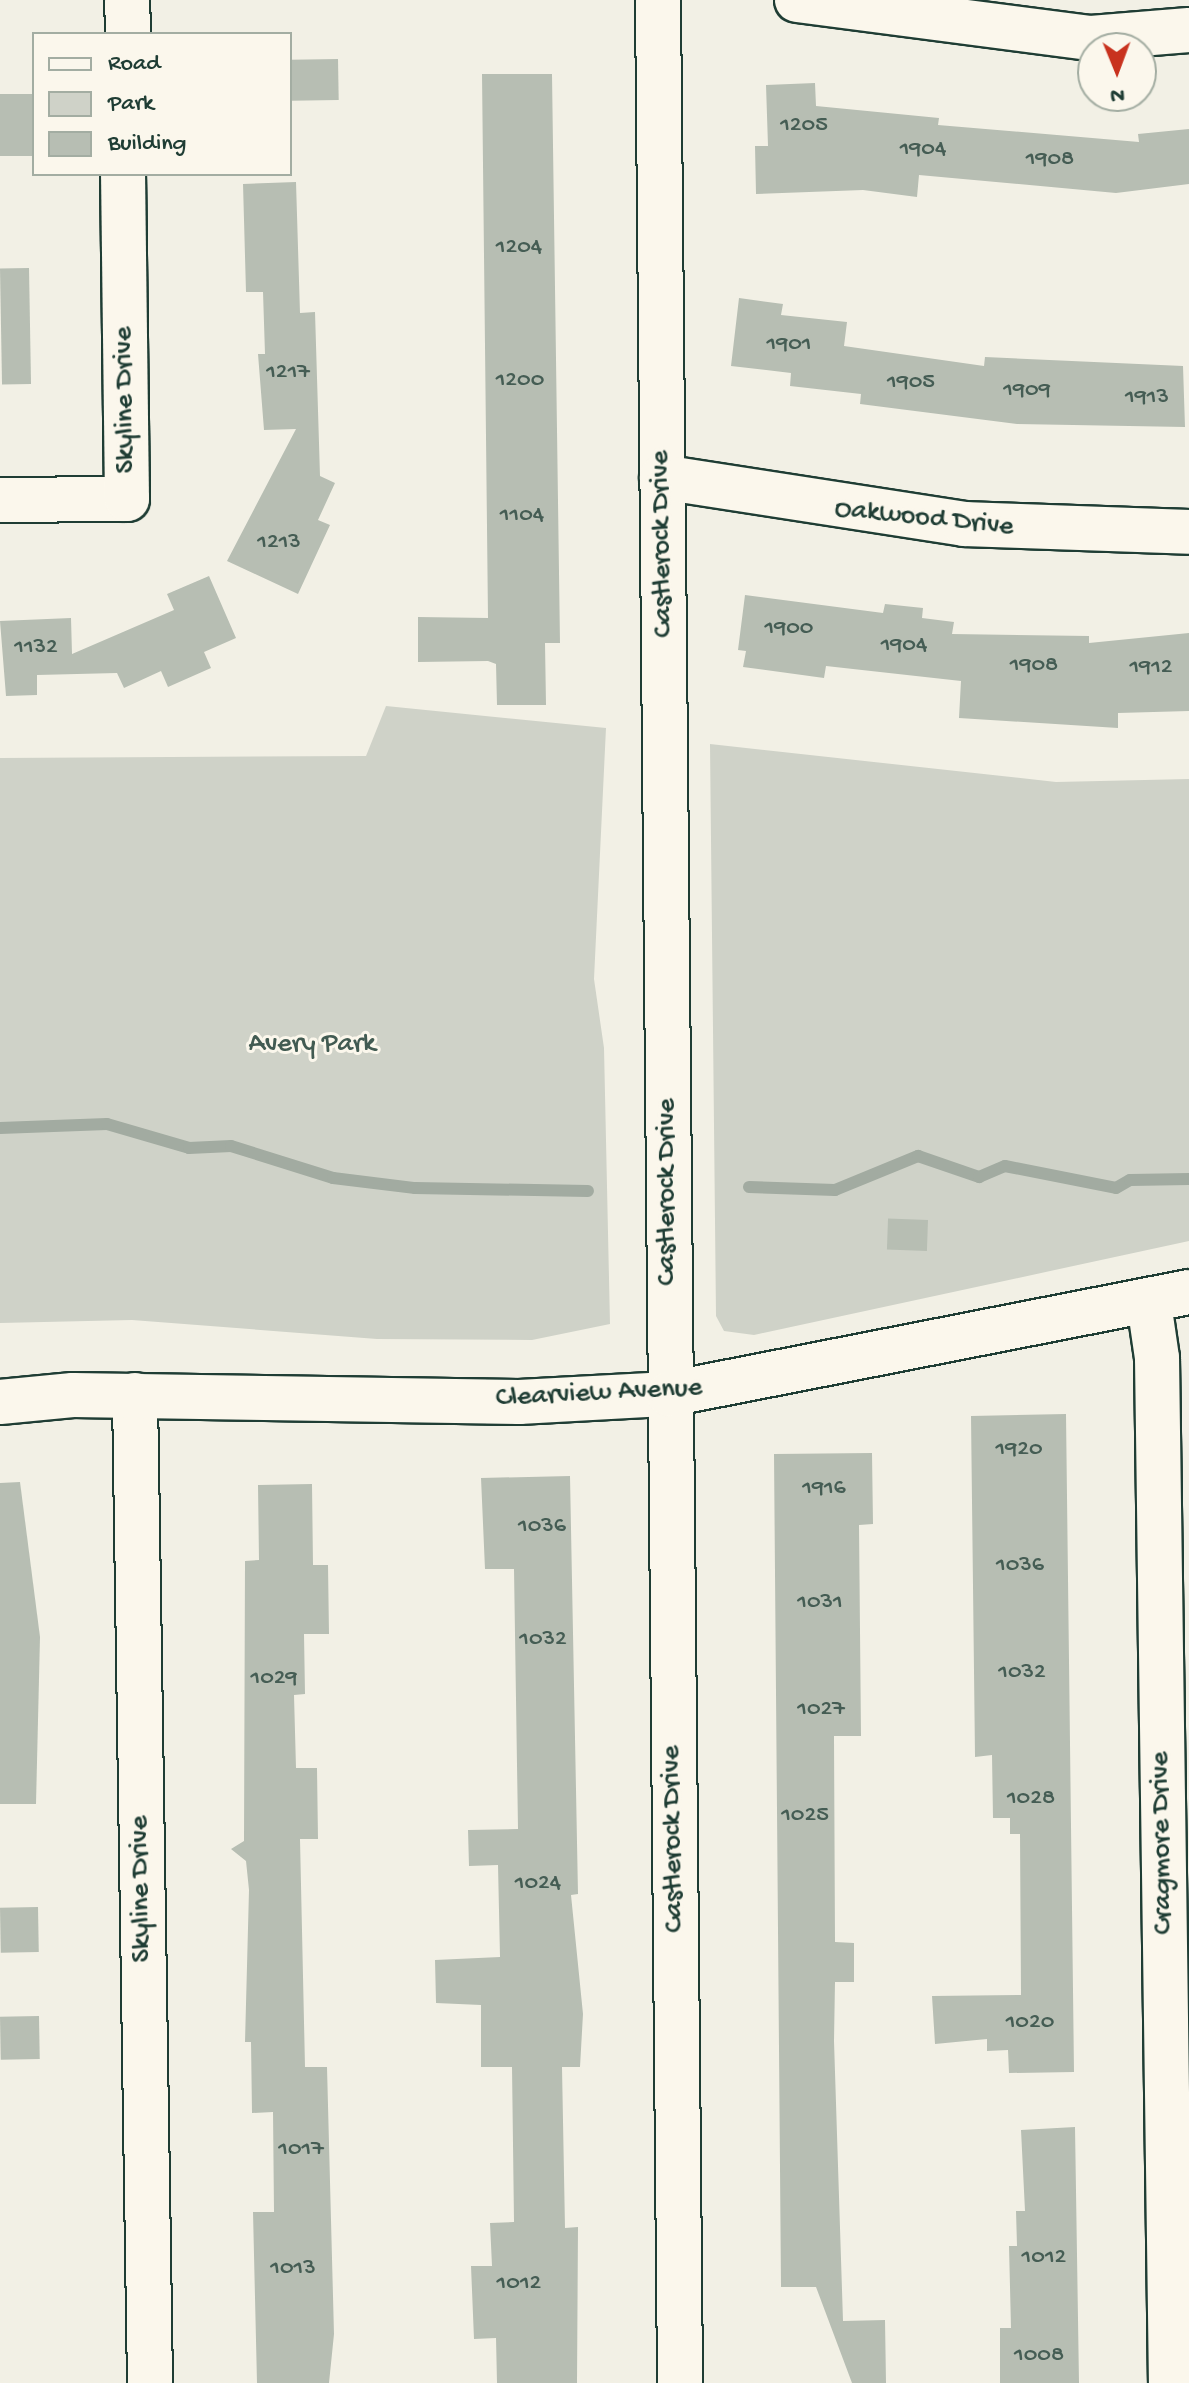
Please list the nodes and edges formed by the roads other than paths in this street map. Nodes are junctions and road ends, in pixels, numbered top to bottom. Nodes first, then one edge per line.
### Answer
1 (127, 0) edge
2 (658, 0) edge
3 (797, 0) edge
4 (1189, 30) edge
5 (128, 32) edge
6 (123, 176) edge
7 (662, 477) junction
8 (0, 500) edge
9 (1189, 532) edge
10 (1169, 1297) edge
11 (669, 1394) junction
12 (135, 1395) junction
13 (0, 1402) edge
14 (150, 2383) edge
15 (680, 2383) edge
16 (1171, 2383) edge

1 - 5 street
2 - 7 street, Castlerock Drive
3 - 4 street
6 - 8 street, Skyline Drive
7 - 9 street, Oakwood Drive
7 - 11 street, Castlerock Drive
10 - 11 street, Clearview Avenue
10 - 16 street, Cragmore Drive
11 - 12 street, Clearview Avenue
11 - 15 street, Castlerock Drive
12 - 13 street, Clearview Avenue
12 - 14 street, Skyline Drive

